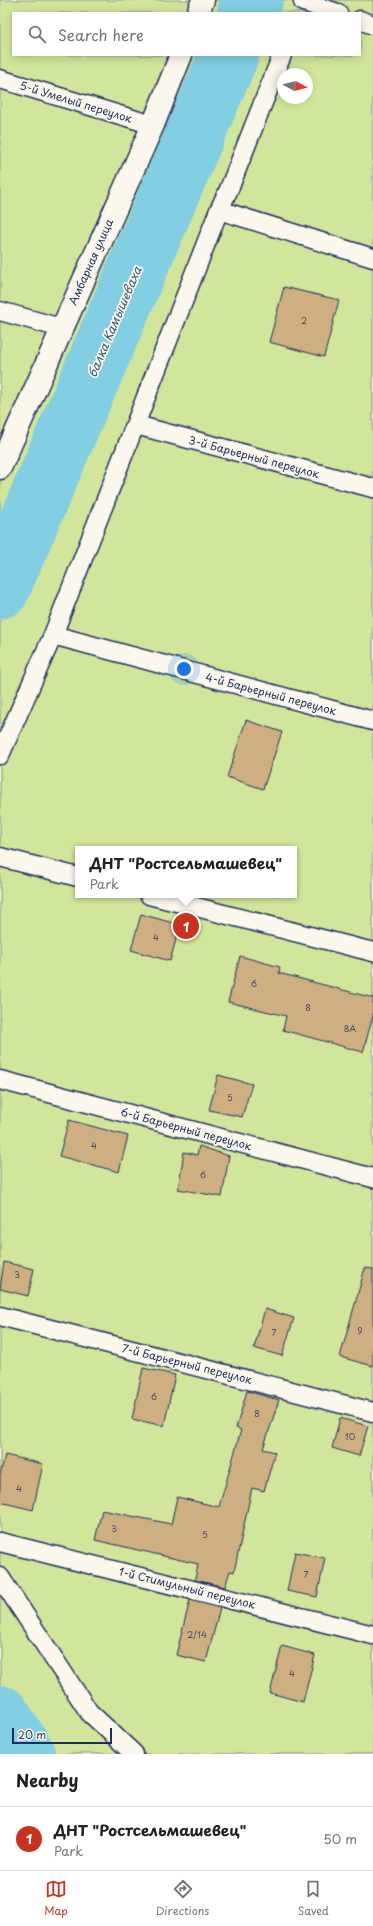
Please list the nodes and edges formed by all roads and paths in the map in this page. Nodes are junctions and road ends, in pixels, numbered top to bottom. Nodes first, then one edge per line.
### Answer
1 (203, 0) edge
2 (302, 5) edge
3 (198, 12) edge
4 (334, 12) edge
5 (361, 20) edge
6 (373, 24) edge
7 (181, 56) edge
8 (282, 56) edge
9 (0, 79) edge
10 (153, 126) junction
11 (219, 210) junction
12 (373, 258) edge
13 (0, 311) edge
14 (61, 328) junction
15 (136, 425) junction
16 (0, 468) edge
17 (373, 488) edge
18 (53, 636) junction
19 (373, 722) edge
20 (0, 754) edge
21 (0, 857) edge
22 (75, 876) edge
23 (161, 898) edge
24 (373, 952) edge
25 (0, 1080) edge
26 (373, 1178) edge
27 (0, 1316) edge
28 (373, 1412) edge
29 (0, 1542) edge
30 (0, 1577) edge
31 (373, 1635) edge
32 (134, 1754) edge

1 - 3 street
2 - 4 lane
5 - 6 lane
7 - 10 street, Амбарная улица
8 - 11 lane
9 - 10 lane, 5-й Умелый переулок
10 - 14 street, Амбарная улица
11 - 12 lane
11 - 15 lane
13 - 14 lane
14 - 16 street, Амбарная улица
15 - 17 lane, 3-й Барьерный переулок
15 - 18 lane
18 - 19 lane, 4-й Барьерный переулок
18 - 20 lane
21 - 22 lane
23 - 24 lane
25 - 26 lane, 6-й Барьерный переулок
27 - 28 lane, 7-й Барьерный переулок
29 - 31 lane, 1-й Стимульный переулок
30 - 32 lane

